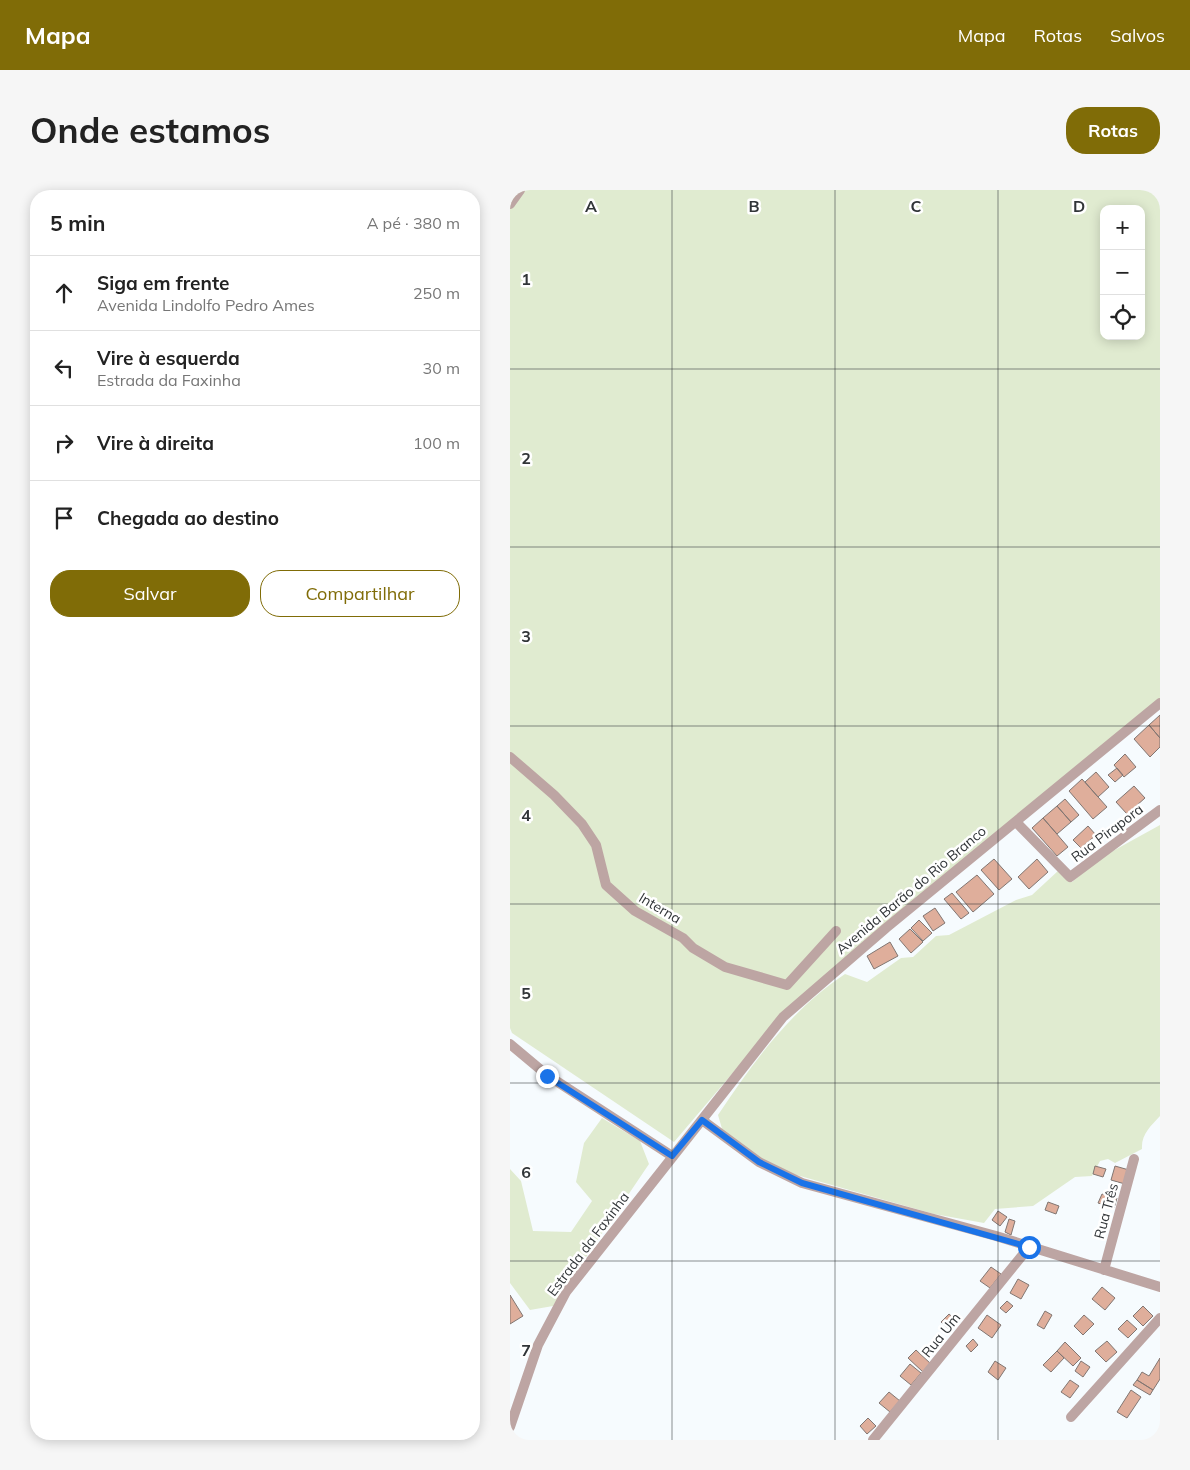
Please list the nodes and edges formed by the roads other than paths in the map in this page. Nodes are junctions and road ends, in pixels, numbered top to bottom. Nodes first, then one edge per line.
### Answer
1 (520, 190) edge
2 (510, 204) edge
3 (1160, 703) edge
4 (510, 757) edge
5 (1160, 810) edge
6 (1016, 822) junction
7 (836, 931) dead end
8 (510, 1044) edge
9 (702, 1120) junction
10 (672, 1156) junction
11 (1134, 1159) dead end
12 (1029, 1247) junction
13 (1104, 1270) junction
14 (1160, 1286) edge
15 (1160, 1318) edge
16 (1071, 1416) dead end
17 (510, 1427) edge
18 (874, 1440) edge

1 - 2 street
3 - 6 street, Avenida Barão do Rio Branco
4 - 7 street, Interna
5 - 6 street, Rua Pirapora
6 - 9 street, Avenida Barão do Rio Branco
8 - 10 street
9 - 10 street, Estrada da Faxinha
9 - 12 street
10 - 17 street, Estrada da Faxinha
11 - 13 street, Rua Três
12 - 13 street
12 - 18 street, Rua Um
13 - 14 street
15 - 16 street

